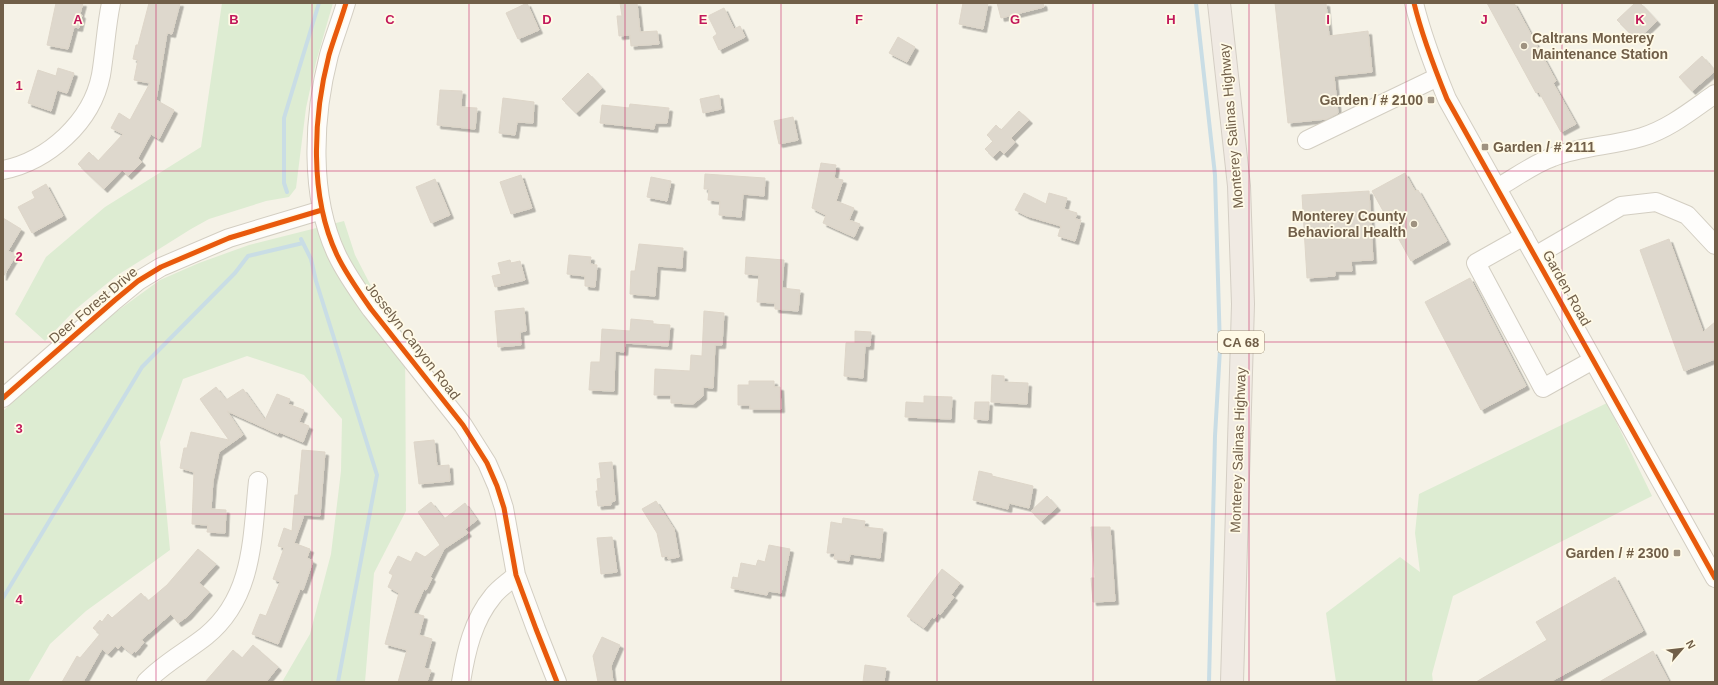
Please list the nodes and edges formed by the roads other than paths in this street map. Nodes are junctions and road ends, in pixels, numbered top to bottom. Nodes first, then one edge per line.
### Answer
1 (111, 3) edge
2 (346, 3) edge
3 (1219, 3) edge
4 (1414, 3) edge
5 (1438, 77) junction
6 (1715, 94) edge
7 (1307, 140) dead end
8 (3, 170) edge
9 (1497, 188) junction
10 (322, 210) junction
11 (1524, 236) junction
12 (1715, 245) edge
13 (1535, 256) junction
14 (1593, 360) junction
15 (3, 398) edge
16 (258, 481) dead end
17 (516, 575) junction
18 (1715, 578) edge
19 (146, 682) edge
20 (461, 682) edge
21 (557, 682) edge
22 (1232, 682) edge

1 - 8 street
2 - 10 street, Josselyn Canyon Road
3 - 22 highway, Monterey Salinas Highway / CA 68
4 - 5 street, Garden Road
5 - 7 street
5 - 9 street, Garden Road
6 - 9 street
9 - 11 street, Garden Road
10 - 15 street, Deer Forest Drive
10 - 17 street, Josselyn Canyon Road
11 - 13 street, Garden Road
11 - 14 street
12 - 13 street
13 - 14 street, Garden Road
14 - 18 street, Garden Road
16 - 19 street
17 - 20 street
17 - 21 street, Josselyn Canyon Road

